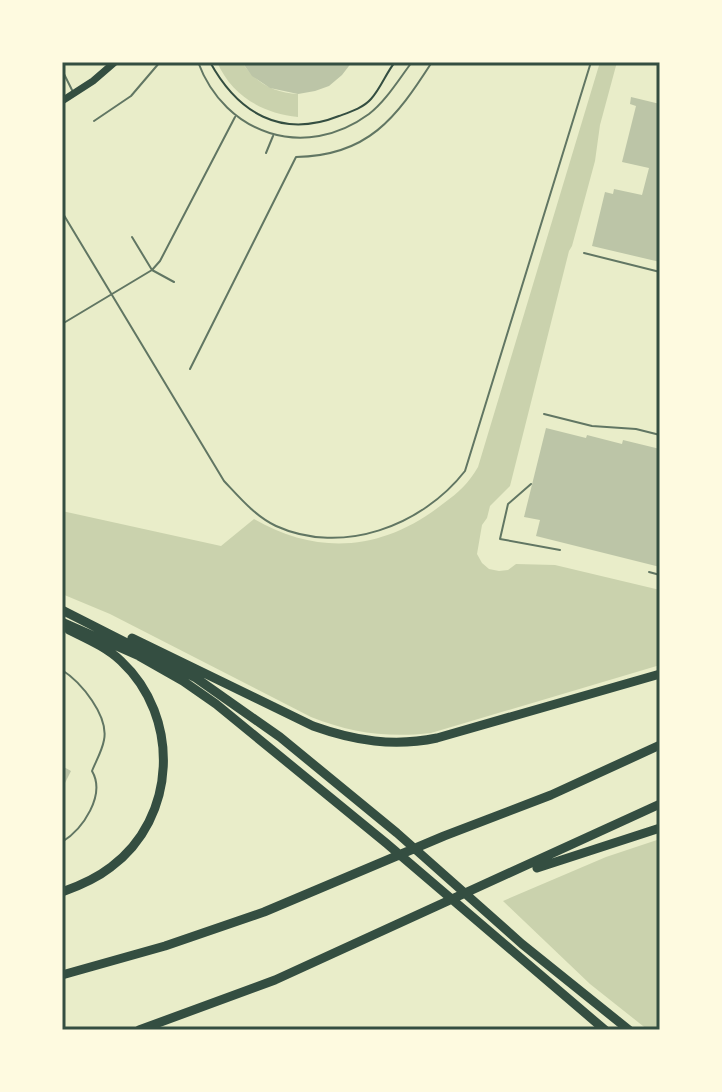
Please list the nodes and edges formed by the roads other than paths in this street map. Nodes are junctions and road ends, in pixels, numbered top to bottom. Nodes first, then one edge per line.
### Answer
1 (115, 62) edge
2 (160, 62) edge
3 (198, 62) edge
4 (412, 62) edge
5 (432, 62) edge
6 (591, 62) edge
7 (62, 70) edge
8 (74, 94) junction
9 (62, 101) edge
10 (235, 117) junction
11 (94, 121) dead end
12 (273, 135) junction
13 (266, 153) dead end
14 (62, 212) edge
15 (132, 237) dead end
16 (584, 253) dead end
17 (152, 270) junction
18 (660, 272) edge
19 (174, 282) dead end
20 (111, 296) junction
21 (62, 324) edge
22 (190, 369) dead end
23 (544, 414) dead end
24 (660, 435) edge
25 (531, 484) dead end
26 (560, 550) dead end
27 (649, 572) dead end
28 (660, 575) edge
29 (62, 609) edge
30 (62, 624) edge
31 (62, 670) edge
32 (660, 674) edge
33 (660, 745) edge
34 (660, 804) edge
35 (660, 828) edge
36 (62, 842) edge
37 (496, 881) junction
38 (62, 892) edge
39 (62, 975) edge
40 (139, 1030) edge
41 (605, 1030) edge
42 (629, 1030) edge

1 - 8 main road
2 - 11 lane
3 - 10 lane
4 - 12 lane
5 - 22 lane
6 - 20 lane
7 - 8 lane
8 - 9 main road
10 - 12 lane
10 - 17 lane
12 - 13 lane
14 - 20 lane
15 - 17 lane
16 - 18 lane
17 - 19 lane
17 - 20 lane
20 - 21 lane
23 - 24 lane
25 - 26 lane
27 - 28 lane
29 - 32 highway
29 - 42 highway
30 - 38 highway
30 - 41 highway
31 - 36 lane
33 - 39 highway
34 - 37 highway
35 - 37 highway
37 - 40 highway

